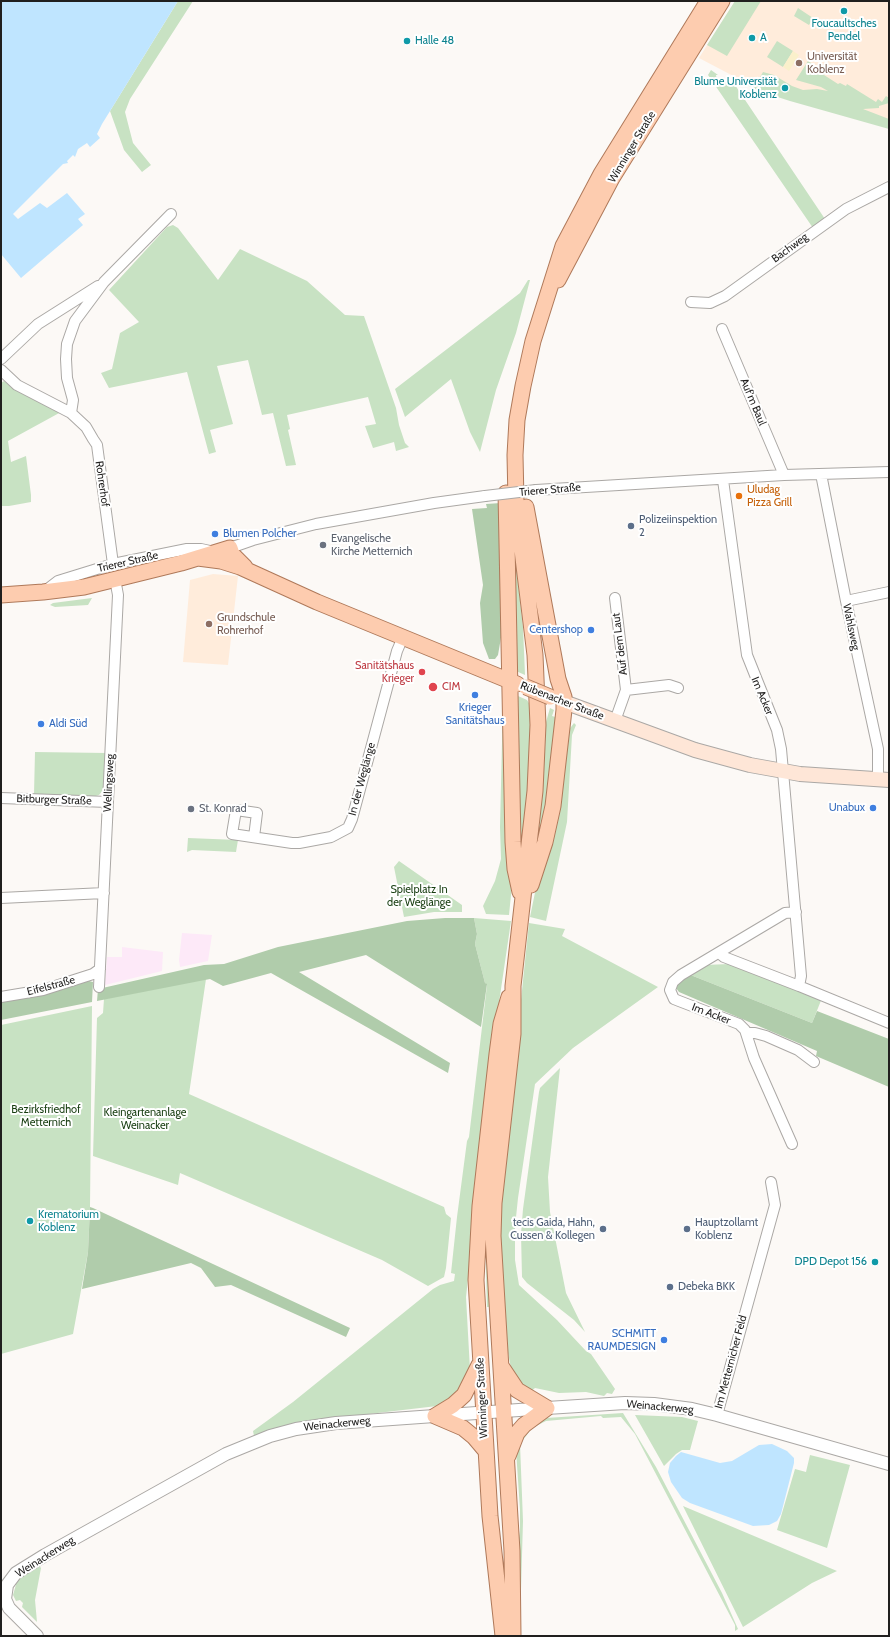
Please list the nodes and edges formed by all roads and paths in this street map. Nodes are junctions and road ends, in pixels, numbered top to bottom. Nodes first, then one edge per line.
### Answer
1 (708, 1) edge
2 (722, 1) edge
3 (889, 187) edge
4 (171, 214) dead end
5 (104, 282) junction
6 (548, 296) junction
7 (691, 302) dead end
8 (722, 329) dead end
9 (1, 359) edge
10 (1, 370) edge
11 (71, 413) junction
12 (515, 455) junction
13 (889, 472) edge
14 (821, 474) junction
15 (784, 475) junction
16 (723, 480) junction
17 (223, 550) junction
18 (198, 558) junction
19 (113, 564) junction
20 (249, 571) junction
21 (115, 579) junction
22 (43, 592) junction
23 (889, 592) edge
24 (1, 595) edge
25 (615, 598) dead end
26 (846, 601) junction
27 (403, 637) junction
28 (509, 680) junction
29 (678, 688) dead end
30 (626, 690) junction
31 (564, 702) junction
32 (615, 721) junction
33 (783, 771) junction
34 (883, 780) edge
35 (1, 798) edge
36 (108, 802) junction
37 (254, 837) dead end
38 (104, 893) junction
39 (1, 898) edge
40 (523, 903) junction
41 (796, 912) junction
42 (719, 953) junction
43 (100, 968) junction
44 (513, 986) junction
45 (799, 986) junction
46 (99, 987) dead end
47 (1, 997) edge
48 (889, 1023) edge
49 (747, 1033) junction
50 (814, 1062) dead end
51 (792, 1144) dead end
52 (771, 1182) dead end
53 (480, 1362) junction
54 (499, 1364) junction
55 (547, 1408) junction
56 (502, 1412) junction
57 (483, 1413) junction
58 (717, 1415) junction
59 (435, 1416) junction
60 (486, 1450) junction
61 (506, 1463) junction
62 (889, 1464) edge
63 (3, 1593) edge
64 (37, 1636) edge
65 (503, 1636) edge
66 (513, 1636) edge

1 - 6 main road, Winninger Straße
2 - 6 main road, Winninger Straße
3 - 7 street, Bachweg
4 - 5 street
5 - 9 street
5 - 11 street
6 - 12 main road, Winninger Straße
8 - 15 street, Auf'm Baul
10 - 11 street, Rohrerhof
11 - 19 street, Rohrerhof
12 - 28 main road
12 - 31 main road
12 - 40 main road
13 - 14 street, Trierer Straße
14 - 15 street, Trierer Straße
14 - 26 street, Wahlsweg
15 - 16 street, Trierer Straße
16 - 17 street, Trierer Straße, bridge
16 - 33 street, Im Acker
17 - 18 main road, Trierer Straße
17 - 19 street, Trierer Straße
17 - 20 main road, Rübenacher Straße
18 - 20 main road, Rübenacher Straße
18 - 21 main road, Trierer Straße
19 - 22 street, Trierer Straße
20 - 27 main road, Rübenacher Straße
21 - 22 main road, Trierer Straße
21 - 36 street, Wellingsweg
22 - 24 main road, Trierer Straße
23 - 26 street
25 - 30 street, Auf dem Laut
26 - 34 street, Wahlsweg
27 - 28 main road, Rübenacher Straße
27 - 37 street, In der Weglänge
28 - 31 main road, Rübenacher Straße, bridge
28 - 40 main road
29 - 30 street, Auf dem Laut
30 - 32 street, Auf dem Laut
31 - 32 main road, Rübenacher Straße
31 - 40 main road
32 - 33 main road, Rübenacher Straße
33 - 34 main road, Rübenacher Straße
33 - 41 street, Im Acker
35 - 36 street, Bitburger Straße
36 - 38 street, Wellingsweg
38 - 39 street
38 - 43 street, Wellingsweg
40 - 44 main road
41 - 42 street, Im Acker
41 - 45 street, Im Acker
42 - 45 street
42 - 49 street, Im Acker
43 - 46 street, Wellingsweg
43 - 47 street, Eifelstraße
44 - 53 main road, Winninger Straße
44 - 54 main road, Winninger Straße
45 - 48 street
49 - 50 street, Im Acker
49 - 51 street
52 - 58 street, Im Metternicher Feld
53 - 57 main road, Winninger Straße
53 - 59 main road
54 - 55 main road
54 - 56 main road, Winninger Straße
55 - 56 street, Weinackerweg
55 - 58 street, Weinackerweg
55 - 61 main road
56 - 57 street, Weinackerweg
56 - 61 main road, Winninger Straße
57 - 59 street, Weinackerweg
57 - 60 main road, Winninger Straße
58 - 62 street, Im Metternicher Feld
59 - 60 main road
59 - 63 street, Weinackerweg
60 - 65 main road, Winninger Straße
61 - 66 main road, Winninger Straße
63 - 64 street

